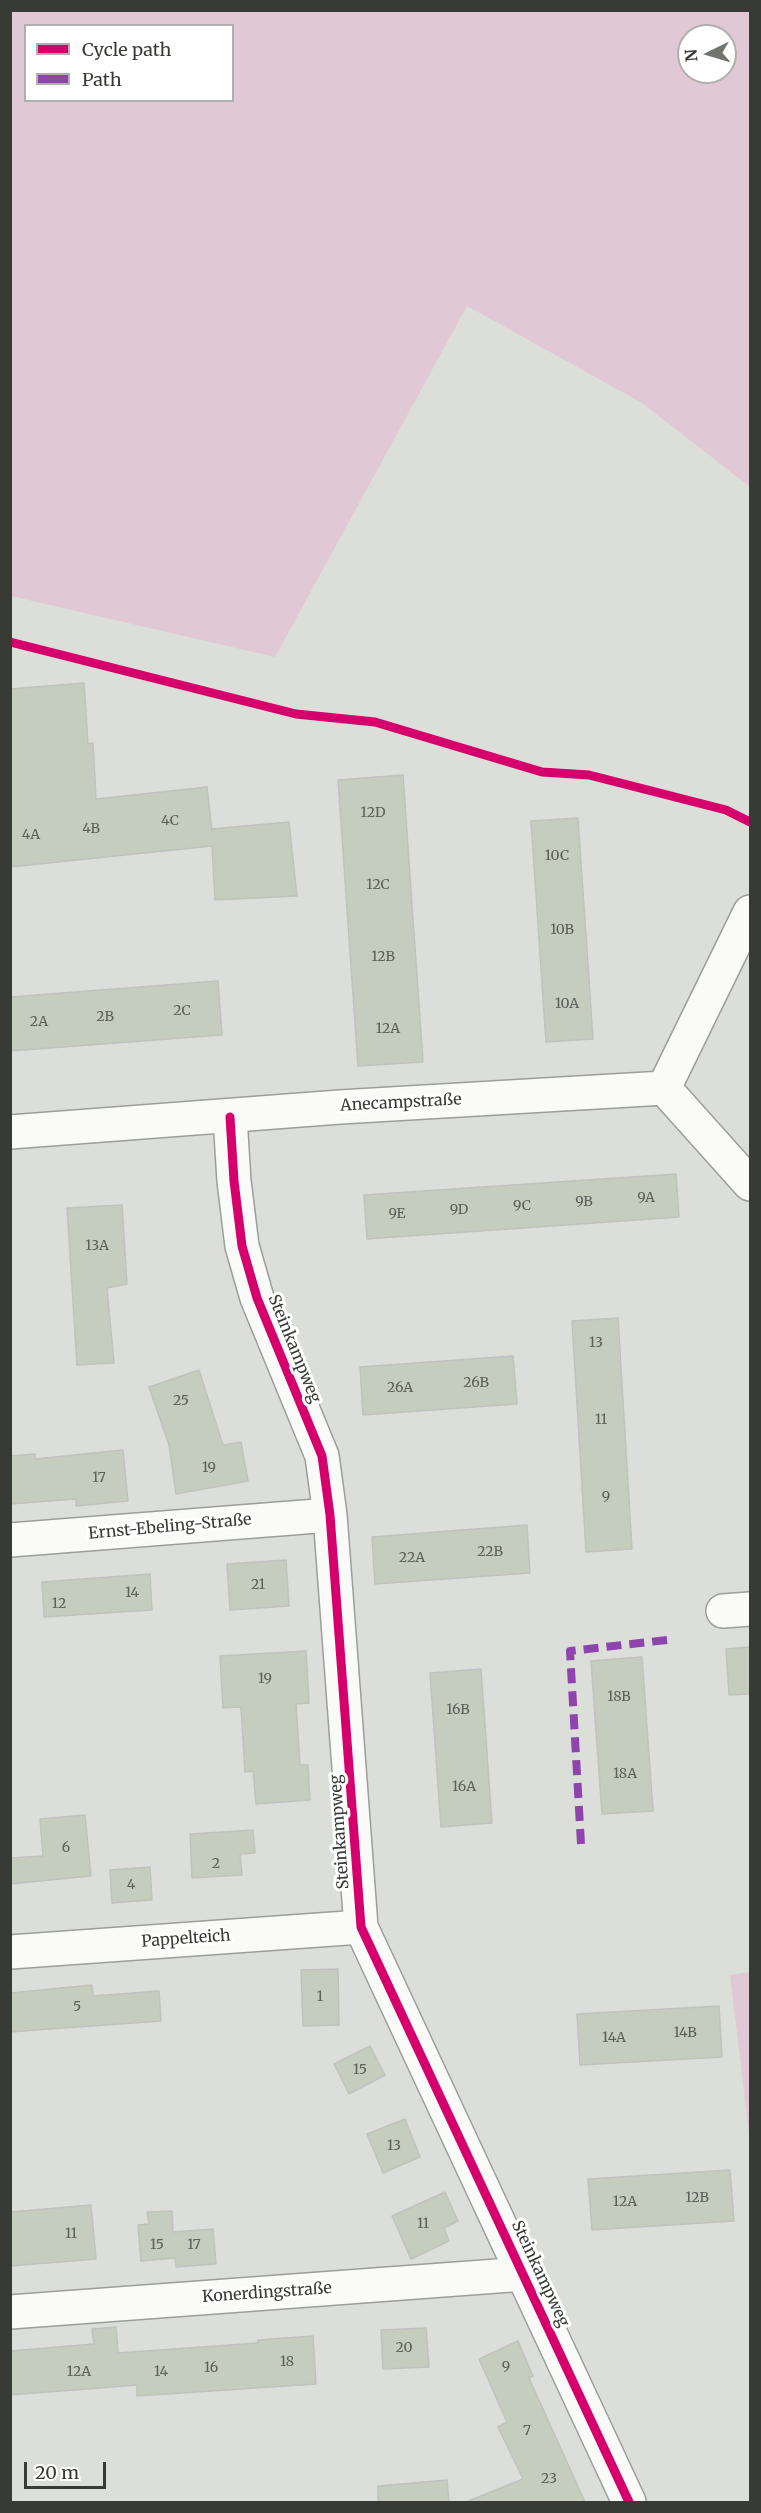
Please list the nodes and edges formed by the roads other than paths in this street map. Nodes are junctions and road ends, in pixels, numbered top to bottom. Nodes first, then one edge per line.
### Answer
1 (750, 912) edge
2 (664, 1088) junction
3 (230, 1117) junction
4 (10, 1132) edge
5 (750, 1184) edge
6 (330, 1515) junction
7 (10, 1540) edge
8 (362, 1927) junction
9 (10, 1952) edge
10 (524, 2274) junction
11 (10, 2312) edge
12 (629, 2502) edge

1 - 2 street
2 - 3 street, Anecampstraße
2 - 5 street
3 - 4 street, Anecampstraße
3 - 6 street, Steinkampweg
6 - 7 street, Ernst-Ebeling-Straße
6 - 8 street, Steinkampweg
8 - 9 street, Pappelteich
8 - 10 street, Steinkampweg
10 - 11 street, Konerdingstraße
10 - 12 street, Steinkampweg

